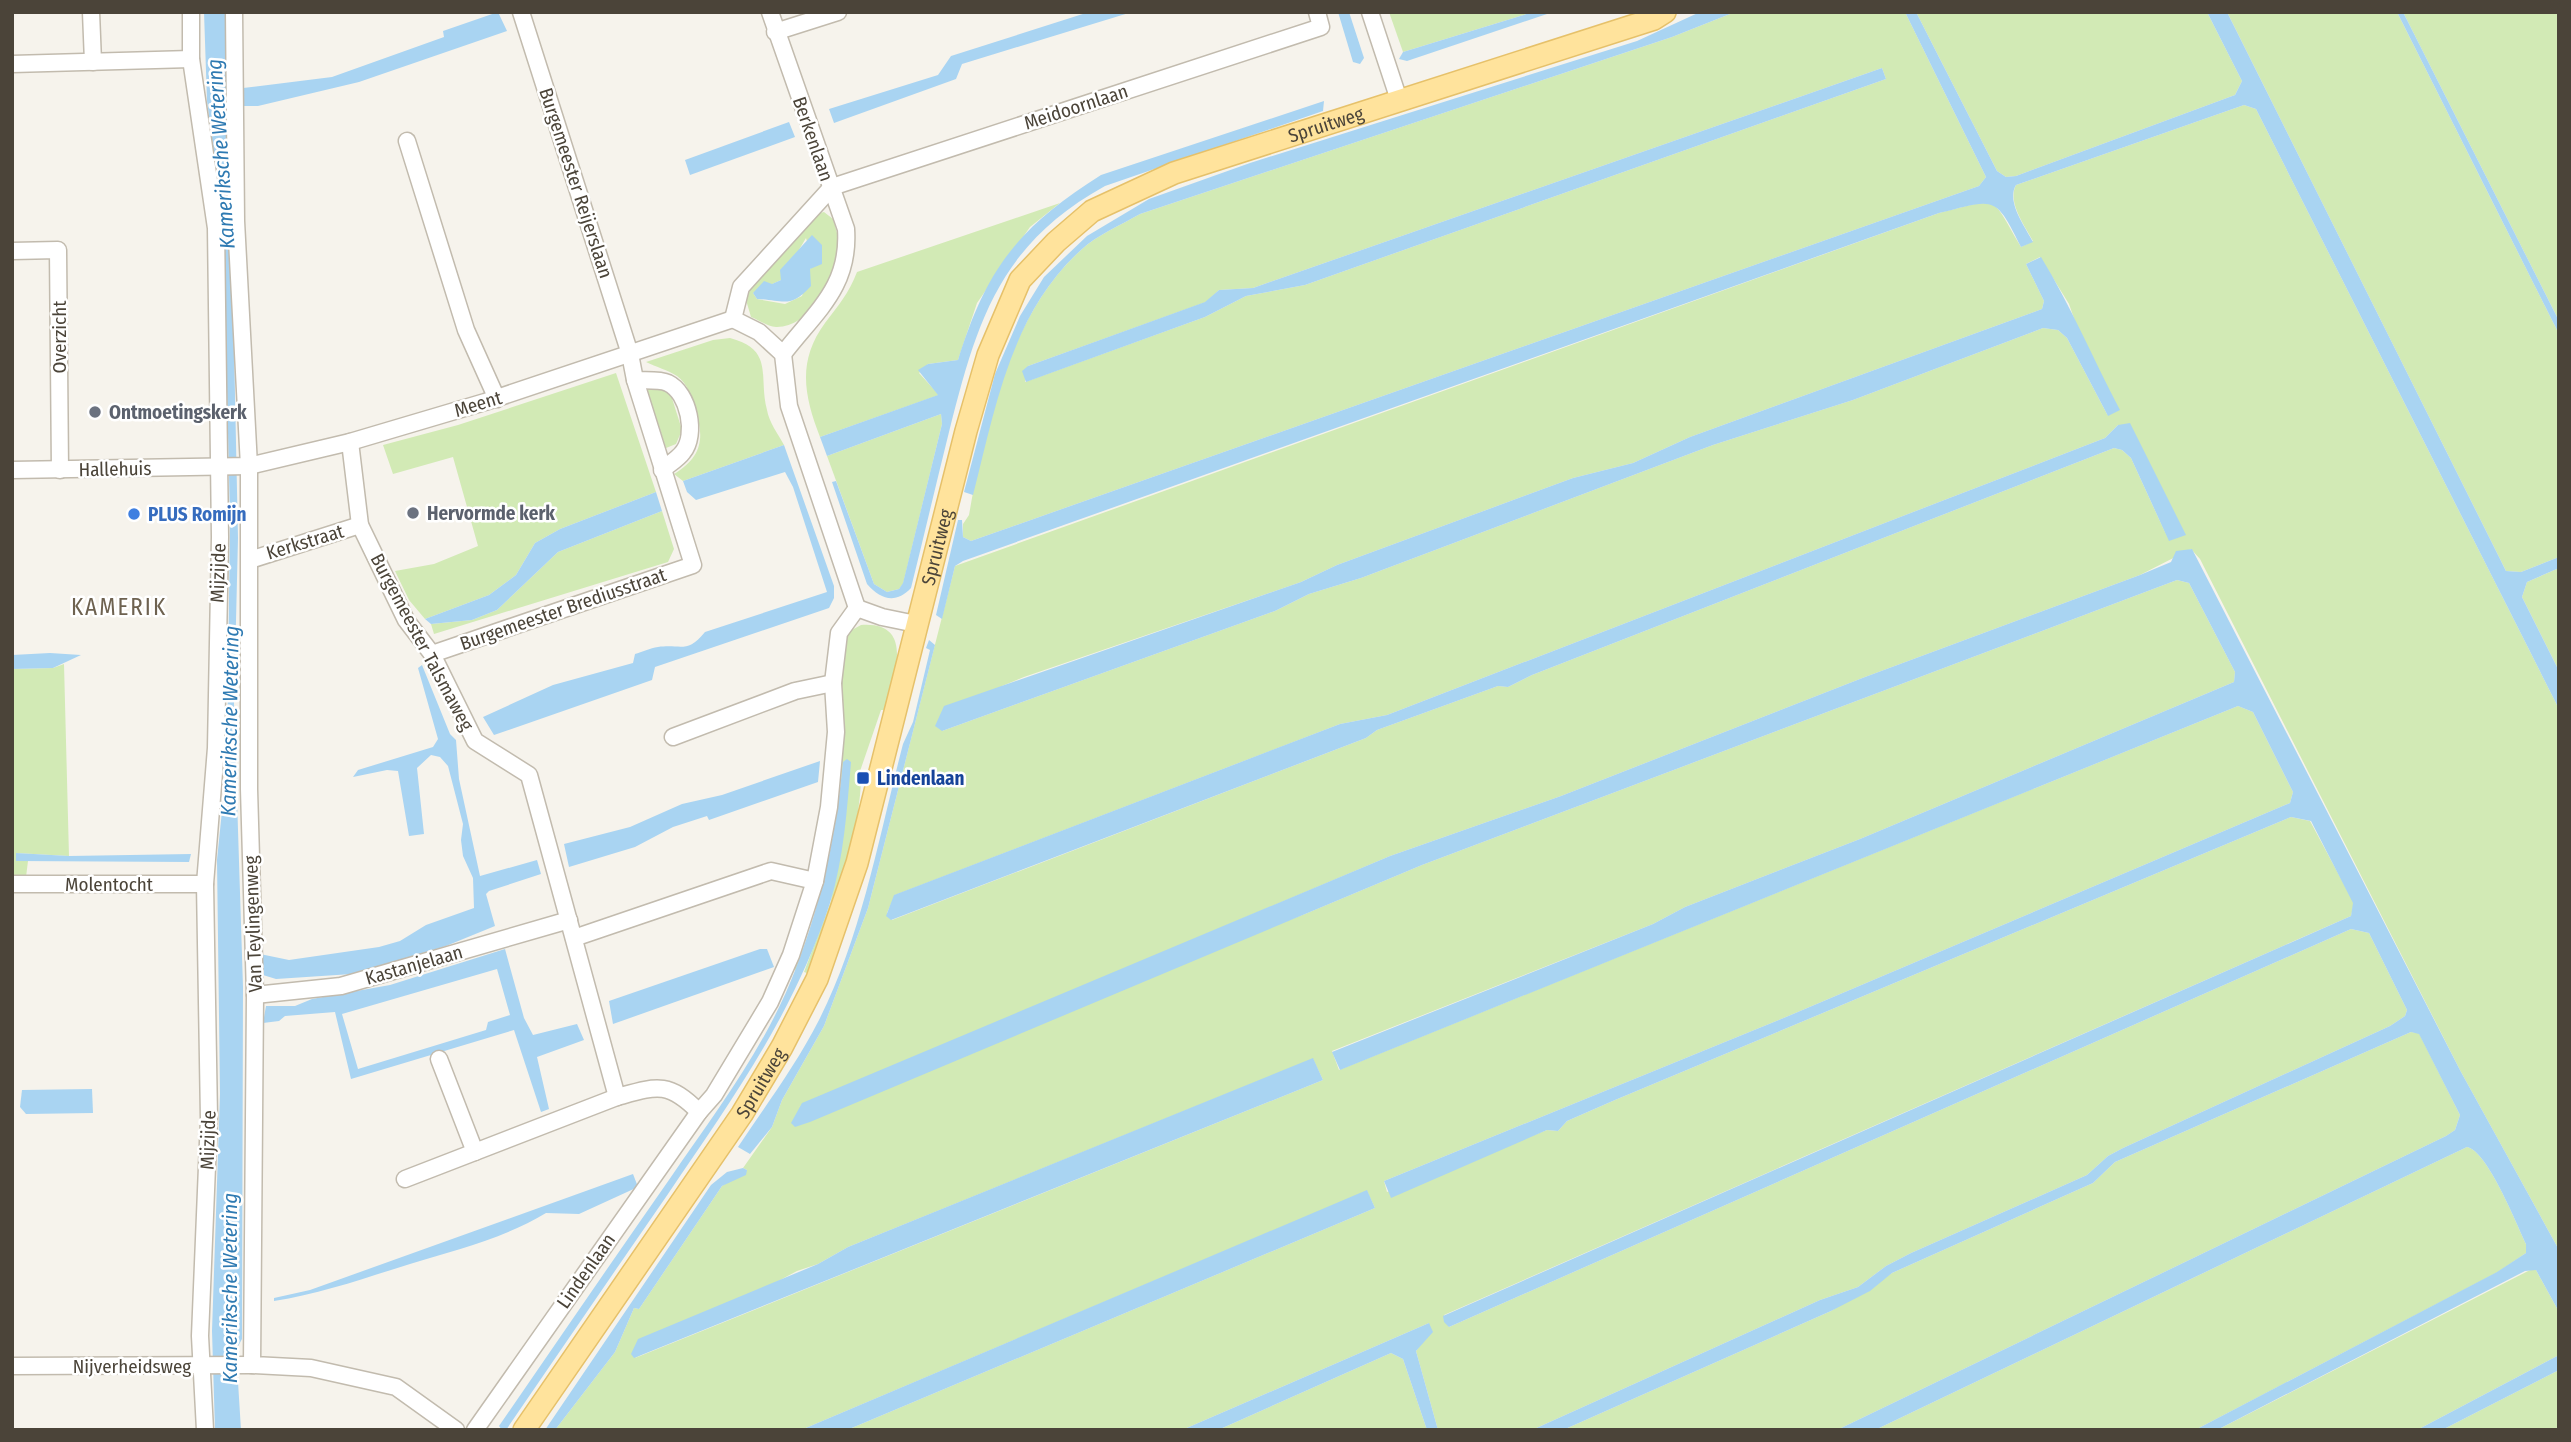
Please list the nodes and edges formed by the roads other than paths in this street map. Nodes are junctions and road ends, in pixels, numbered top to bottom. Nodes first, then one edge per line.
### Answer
1 (91, 12) edge
2 (191, 12) edge
3 (234, 12) edge
4 (521, 12) edge
5 (770, 12) edge
6 (838, 12) edge
7 (1370, 12) edge
8 (1665, 12) edge
9 (1319, 20) edge
10 (775, 32) junction
11 (191, 59) junction
12 (93, 62) junction
13 (12, 64) edge
14 (1399, 100) junction
15 (407, 141) dead end
16 (832, 187) junction
17 (12, 251) edge
18 (733, 319) junction
19 (631, 354) junction
20 (783, 354) junction
21 (635, 380) junction
22 (496, 399) junction
23 (350, 442) junction
24 (233, 467) junction
25 (12, 470) edge
26 (60, 470) junction
27 (663, 470) junction
28 (360, 525) junction
29 (250, 560) junction
30 (693, 565) joint
31 (857, 608) junction
32 (916, 624) junction
33 (432, 654) junction
34 (833, 683) junction
35 (673, 737) dead end
36 (815, 881) junction
37 (12, 884) edge
38 (205, 884) junction
39 (569, 920) junction
40 (574, 938) junction
41 (255, 995) junction
42 (439, 1059) dead end
43 (617, 1097) junction
44 (699, 1112) junction
45 (475, 1152) junction
46 (405, 1179) dead end
47 (246, 1365) junction
48 (12, 1366) edge
49 (208, 1366) junction
50 (205, 1430) edge
51 (456, 1430) edge
52 (475, 1430) edge
53 (524, 1430) edge

1 - 12 street
2 - 11 street, Mijzijde
3 - 24 street, Van Teylingenweg
4 - 19 street, Burgemeester Reijerslaan
5 - 10 street, Berkenlaan
6 - 10 street
7 - 14 street
8 - 14 main road, Spruitweg
9 - 16 street, Meidoornlaan
10 - 16 street, Berkenlaan
11 - 12 street
11 - 24 street, Mijzijde
12 - 13 street
14 - 32 main road, Spruitweg
15 - 22 street
16 - 18 street, Berkenlaan
16 - 20 street
17 - 26 street, Overzicht
18 - 19 street, Meent
18 - 20 street
19 - 21 street, Burgemeester Reijerslaan
19 - 22 street, Meent
20 - 31 street
21 - 27 street, Burgemeester Reijerslaan
21 - 27 street
22 - 23 street, Meent
23 - 24 street, Meent
23 - 28 street, Burgemeester Talsmaweg
24 - 26 street, Hallehuis
24 - 29 street, Van Teylingenweg
24 - 38 street, Mijzijde
25 - 26 street, Hallehuis
27 - 30 street, Burgemeester Reijerslaan
28 - 29 street, Kerkstraat
28 - 33 street, Burgemeester Talsmaweg
29 - 41 street, Van Teylingenweg
30 - 33 street, Burgemeester Brediusstraat
31 - 32 street
31 - 34 street, Lindenlaan
32 - 53 main road, Spruitweg
33 - 39 street, Burgemeester Talsmaweg
34 - 35 street
34 - 36 street, Lindenlaan
36 - 40 street
36 - 44 street, Lindenlaan
37 - 38 street, Molentocht
38 - 49 street, Mijzijde
39 - 40 street, Burgemeester Talsmaweg
39 - 41 street, Kastanjelaan
40 - 43 street, Burgemeester Talsmaweg
41 - 47 street, Van Teylingenweg
42 - 45 street
43 - 44 street
43 - 45 street
44 - 52 street, Lindenlaan
45 - 46 street
47 - 49 street, Nijverheidsweg
47 - 51 street
48 - 49 street, Nijverheidsweg
49 - 50 street, Mijzijde

